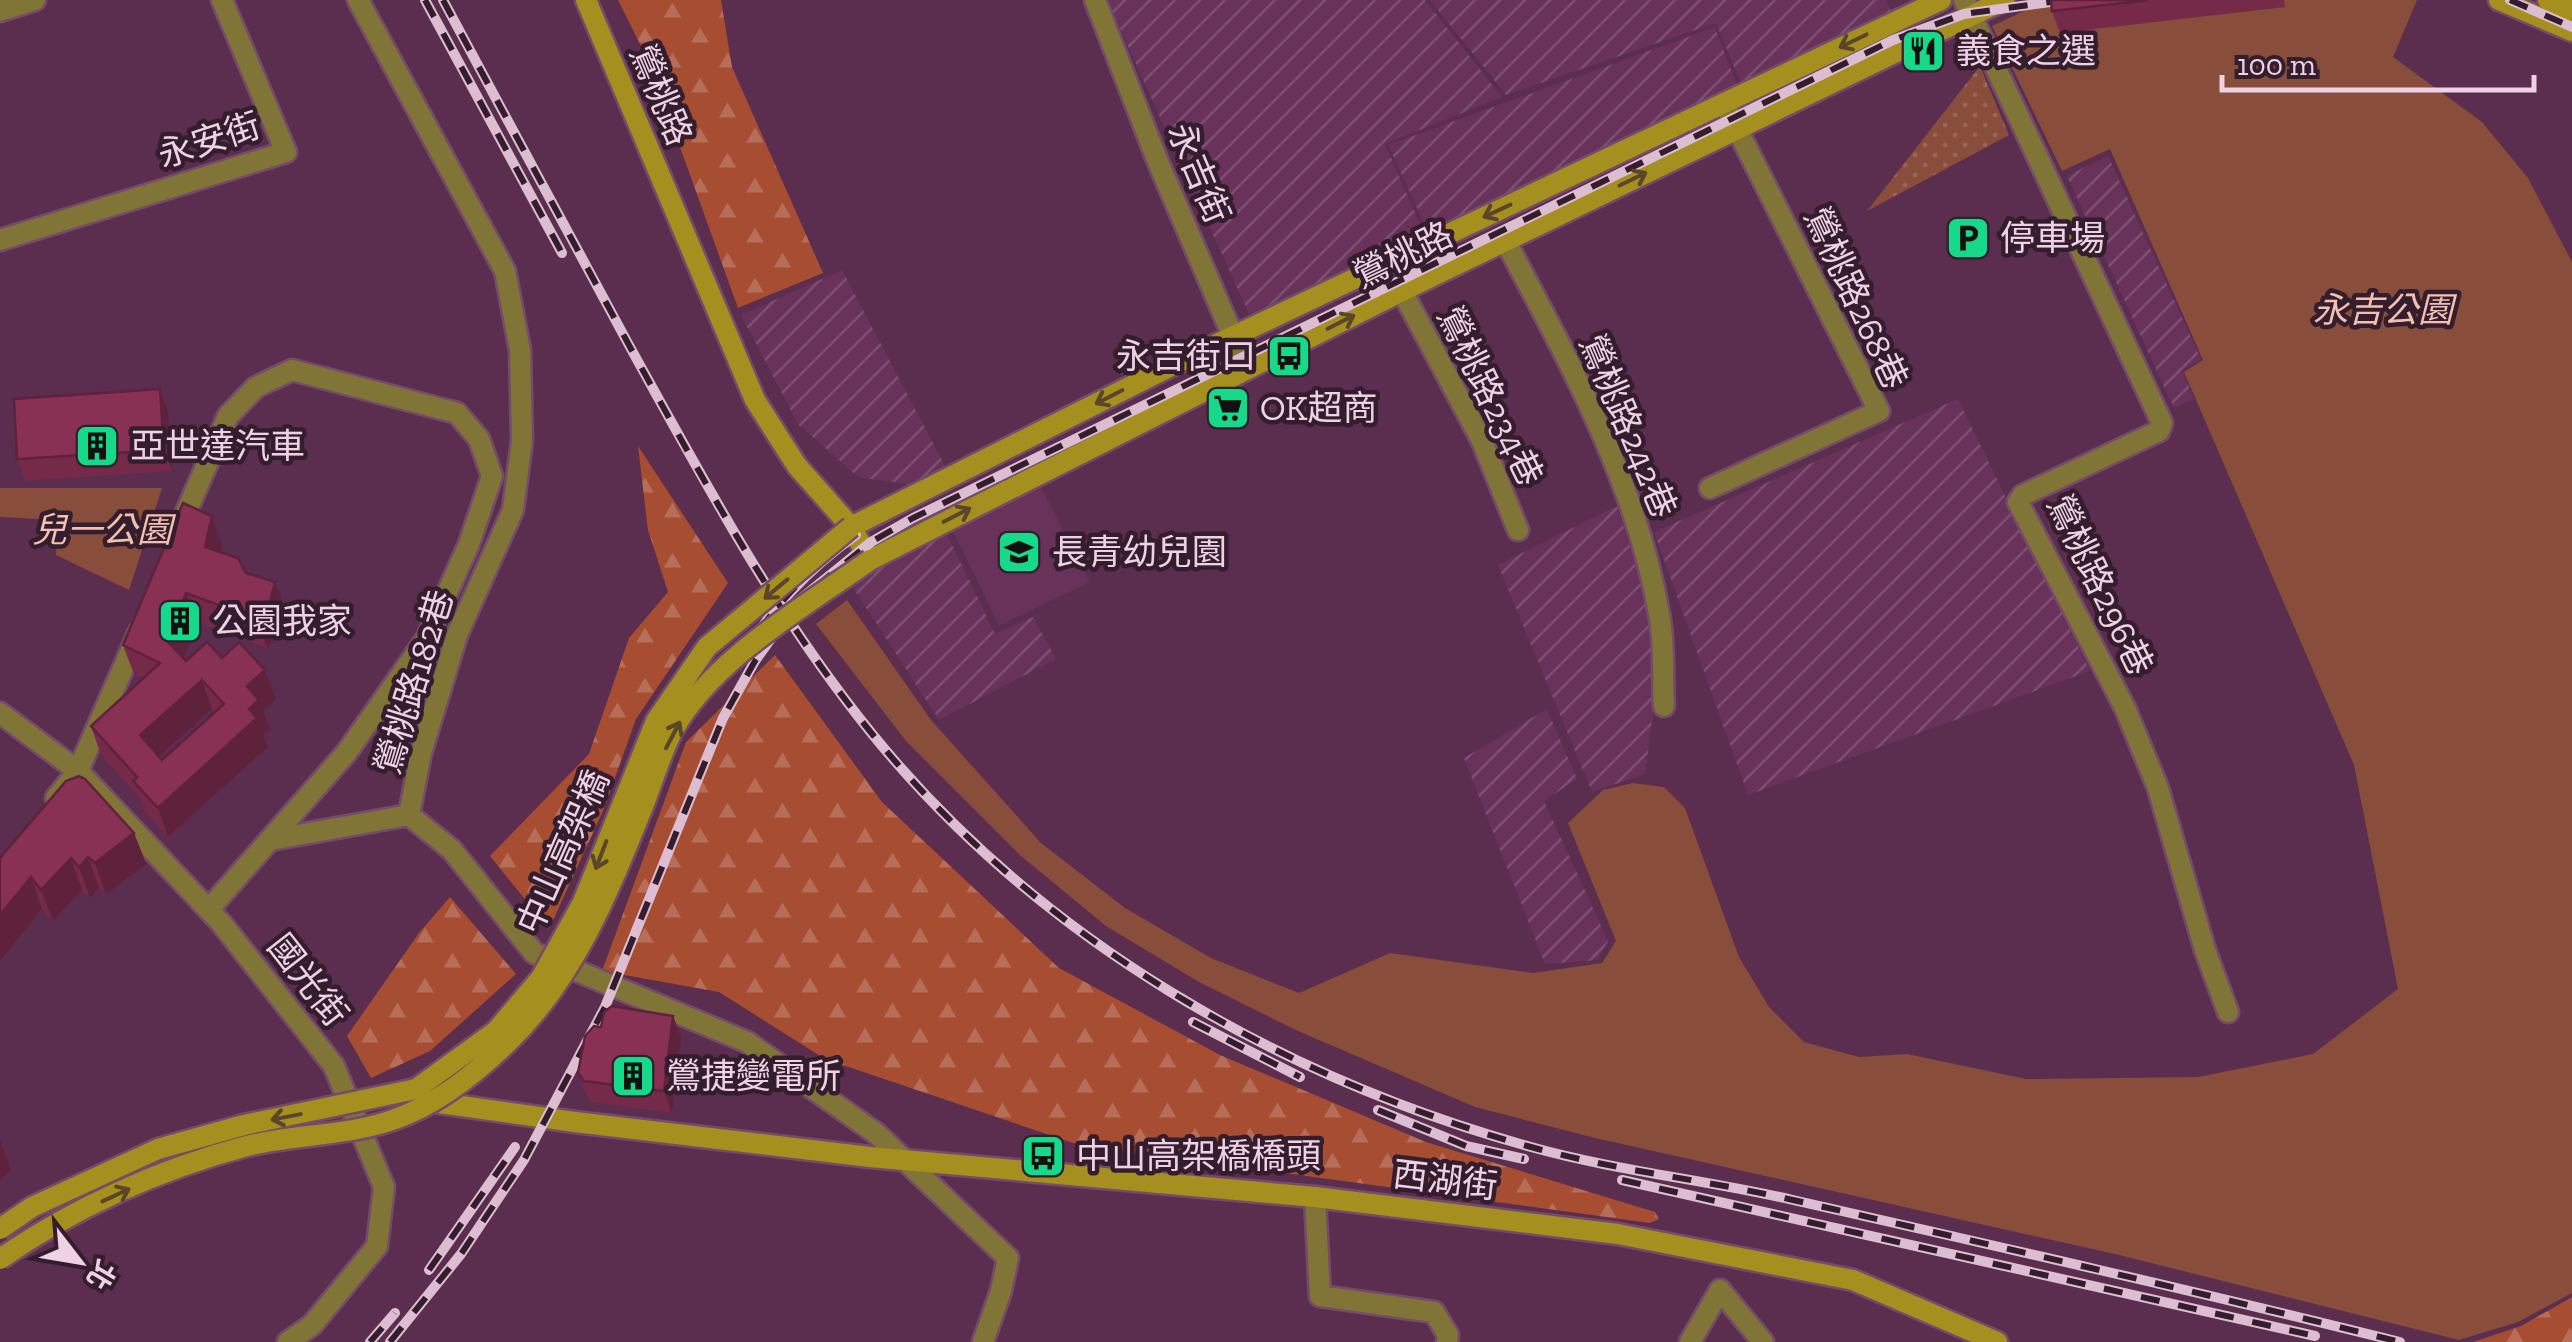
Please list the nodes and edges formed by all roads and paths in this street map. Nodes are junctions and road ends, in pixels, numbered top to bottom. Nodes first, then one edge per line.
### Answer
1 (34, 0) edge
2 (222, 0) edge
3 (358, 0) edge
4 (586, 0) edge
5 (1095, 0) edge
6 (1942, 0) edge
7 (2004, 0) edge
8 (2498, 0) edge
9 (2548, 0) edge
10 (1967, 7) edge
11 (1899, 9) edge
12 (2572, 10) edge
13 (0, 11) edge
14 (2572, 31) edge
15 (1724, 103) junction
16 (1737, 129) junction
17 (0, 240) edge
18 (1506, 240) junction
19 (1402, 291) junction
20 (1234, 338) junction
21 (1247, 369) junction
22 (1710, 488) dead end
23 (851, 527) junction
24 (1518, 530) dead end
25 (172, 547) edge
26 (870, 560) junction
27 (146, 615) edge
28 (1664, 706) dead end
29 (0, 713) edge
30 (78, 771) junction
31 (45, 811) edge
32 (409, 815) junction
33 (270, 840) junction
34 (209, 910) junction
35 (2228, 1012) dead end
36 (416, 1088) junction
37 (434, 1102) junction
38 (904, 1160) junction
39 (1315, 1197) junction
40 (0, 1229) edge
41 (0, 1258) edge
42 (288, 1342) edge
43 (982, 1342) edge
44 (1447, 1342) edge
45 (1690, 1342) edge
46 (1763, 1342) edge
47 (1997, 1342) edge

1 - 13 street
2 - 17 street, 永安街
3 - 32 street, 鶯桃路182巷
4 - 23 street, 鶯桃路
5 - 20 street, 永吉街
6 - 11 street, 鶯桃路
7 - 10 street, 鶯桃路
8 - 14 street
9 - 12 street
10 - 16 street, 鶯桃路
10 - 35 street, 鶯桃路296巷
11 -> 15 street, 鶯桃路
15 - 16 street, 鶯桃路268巷
15 -> 20 street, 鶯桃路
18 -> 16 street, 鶯桃路
16 - 22 street, 鶯桃路268巷
18 - 19 street, 鶯桃路
18 - 28 street, 鶯桃路242巷
21 -> 19 street, 鶯桃路
19 - 24 street, 鶯桃路234巷
20 - 21 street, 永吉街
20 -> 23 street, 鶯桃路
26 -> 21 street, 鶯桃路
23 - 26 street, 鶯桃路
23 -> 36 street, 中山高架橋, bridge
25 - 33 street
37 -> 26 street, 中山高架橋, bridge
27 - 30 street
29 - 30 street, 國光街
30 - 31 street
30 - 34 street, 國光街
32 - 33 street
32 - 38 street, 鶯桃路182巷
33 - 34 street
34 - 42 street, 國光街
36 - 37 street, bridge
36 -> 40 street, 中山高架橋, bridge
37 - 38 street, 西湖街
41 -> 37 street, 中山高架橋, bridge
38 - 39 street, 西湖街
38 - 43 street, 鶯桃路182巷
39 - 44 street
39 - 47 street, 西湖街
45 - 46 street

